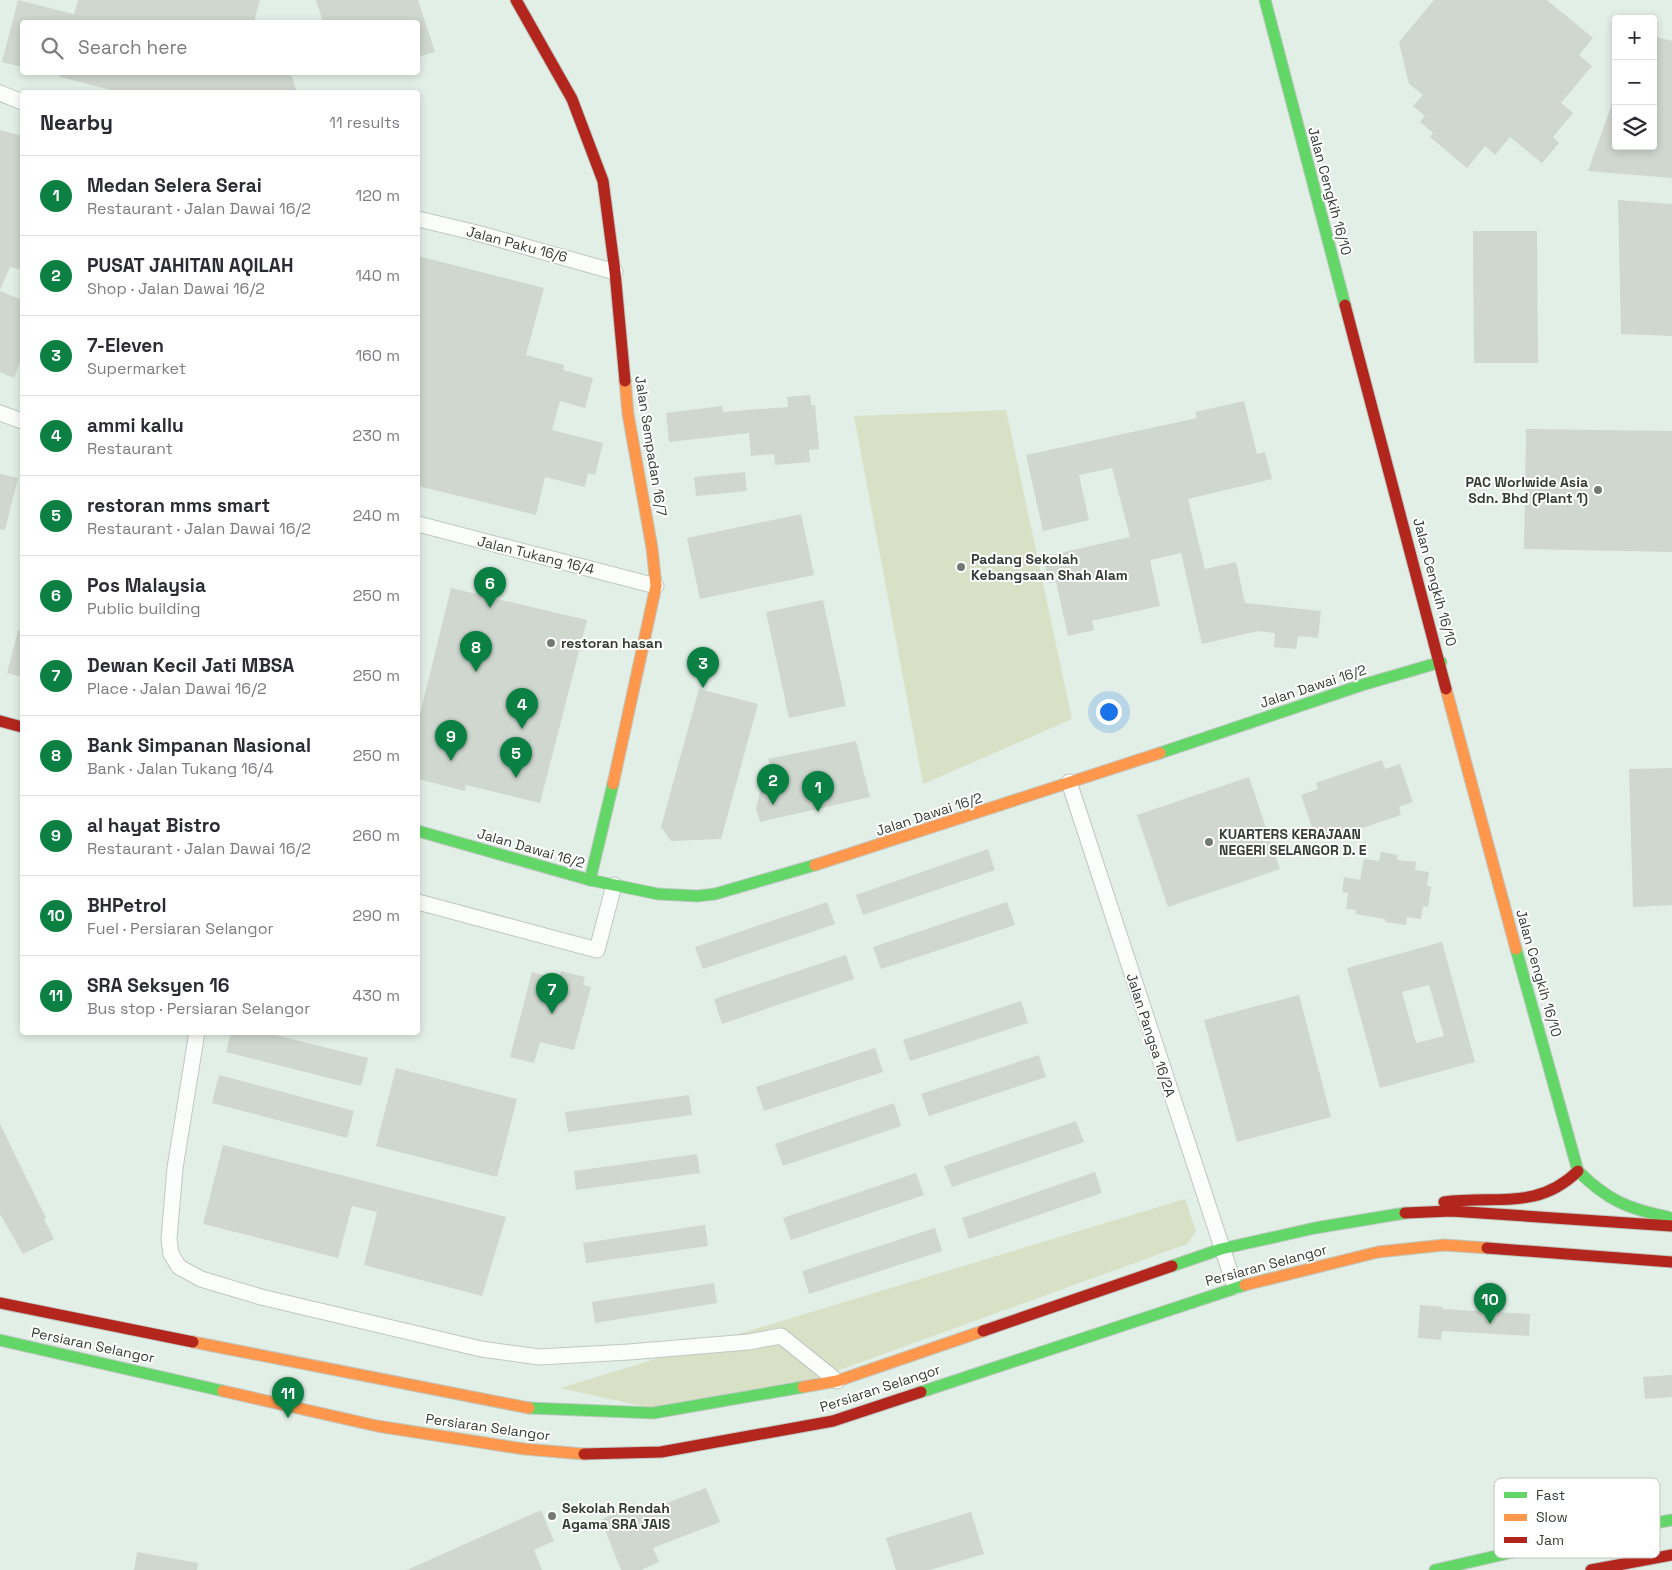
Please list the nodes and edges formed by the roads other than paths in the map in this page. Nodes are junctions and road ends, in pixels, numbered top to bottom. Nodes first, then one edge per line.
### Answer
1 (516, 0) edge
2 (1264, 0) edge
3 (0, 93) edge
4 (20, 101) edge
5 (420, 219) edge
6 (616, 272) junction
7 (0, 413) edge
8 (20, 420) edge
9 (420, 525) edge
10 (656, 586) junction
11 (1441, 662) junction
12 (0, 721) edge
13 (20, 726) edge
14 (1069, 782) junction
15 (420, 832) edge
16 (590, 880) junction
17 (614, 885) junction
18 (420, 903) edge
19 (197, 1035) edge
20 (1578, 1171) junction
21 (1395, 1214) junction
22 (1672, 1218) edge
23 (1672, 1226) edge
24 (1221, 1249) junction
25 (1672, 1262) edge
26 (1235, 1287) junction
27 (0, 1303) edge
28 (0, 1340) edge
29 (837, 1381) junction
30 (1494, 1556) edge
31 (1656, 1558) edge
32 (1435, 1570) edge
33 (1591, 1570) edge

1 - 6 main road, Jalan Sempadan 16/7
2 - 11 main road, Jalan Cengkih 16/10
3 - 4 street
5 - 6 street, Jalan Paku 16/6
6 - 10 main road, Jalan Sempadan 16/7
7 - 8 street
9 - 10 street, Jalan Tukang 16/4
10 - 16 main road, Jalan Sempadan 16/7
11 - 14 main road, Jalan Dawai 16/2
11 - 20 main road, Jalan Cengkih 16/10
12 - 13 main road
14 - 17 main road, Jalan Dawai 16/2
14 - 24 street, Jalan Pangsa 16/2A
15 - 16 main road, Jalan Dawai 16/2
16 - 17 main road, Jalan Dawai 16/2
17 - 18 street
19 - 29 street
20 - 21 main road
20 - 22 main road
21 - 23 main road, Persiaran Selangor
21 - 24 main road, Persiaran Selangor
24 - 26 street, Jalan Pangsa 16/2A
24 - 29 main road, Persiaran Selangor
25 - 26 main road, Persiaran Selangor
26 - 28 main road, Persiaran Selangor
27 - 29 main road, Persiaran Selangor
30 - 32 main road
31 - 33 main road

